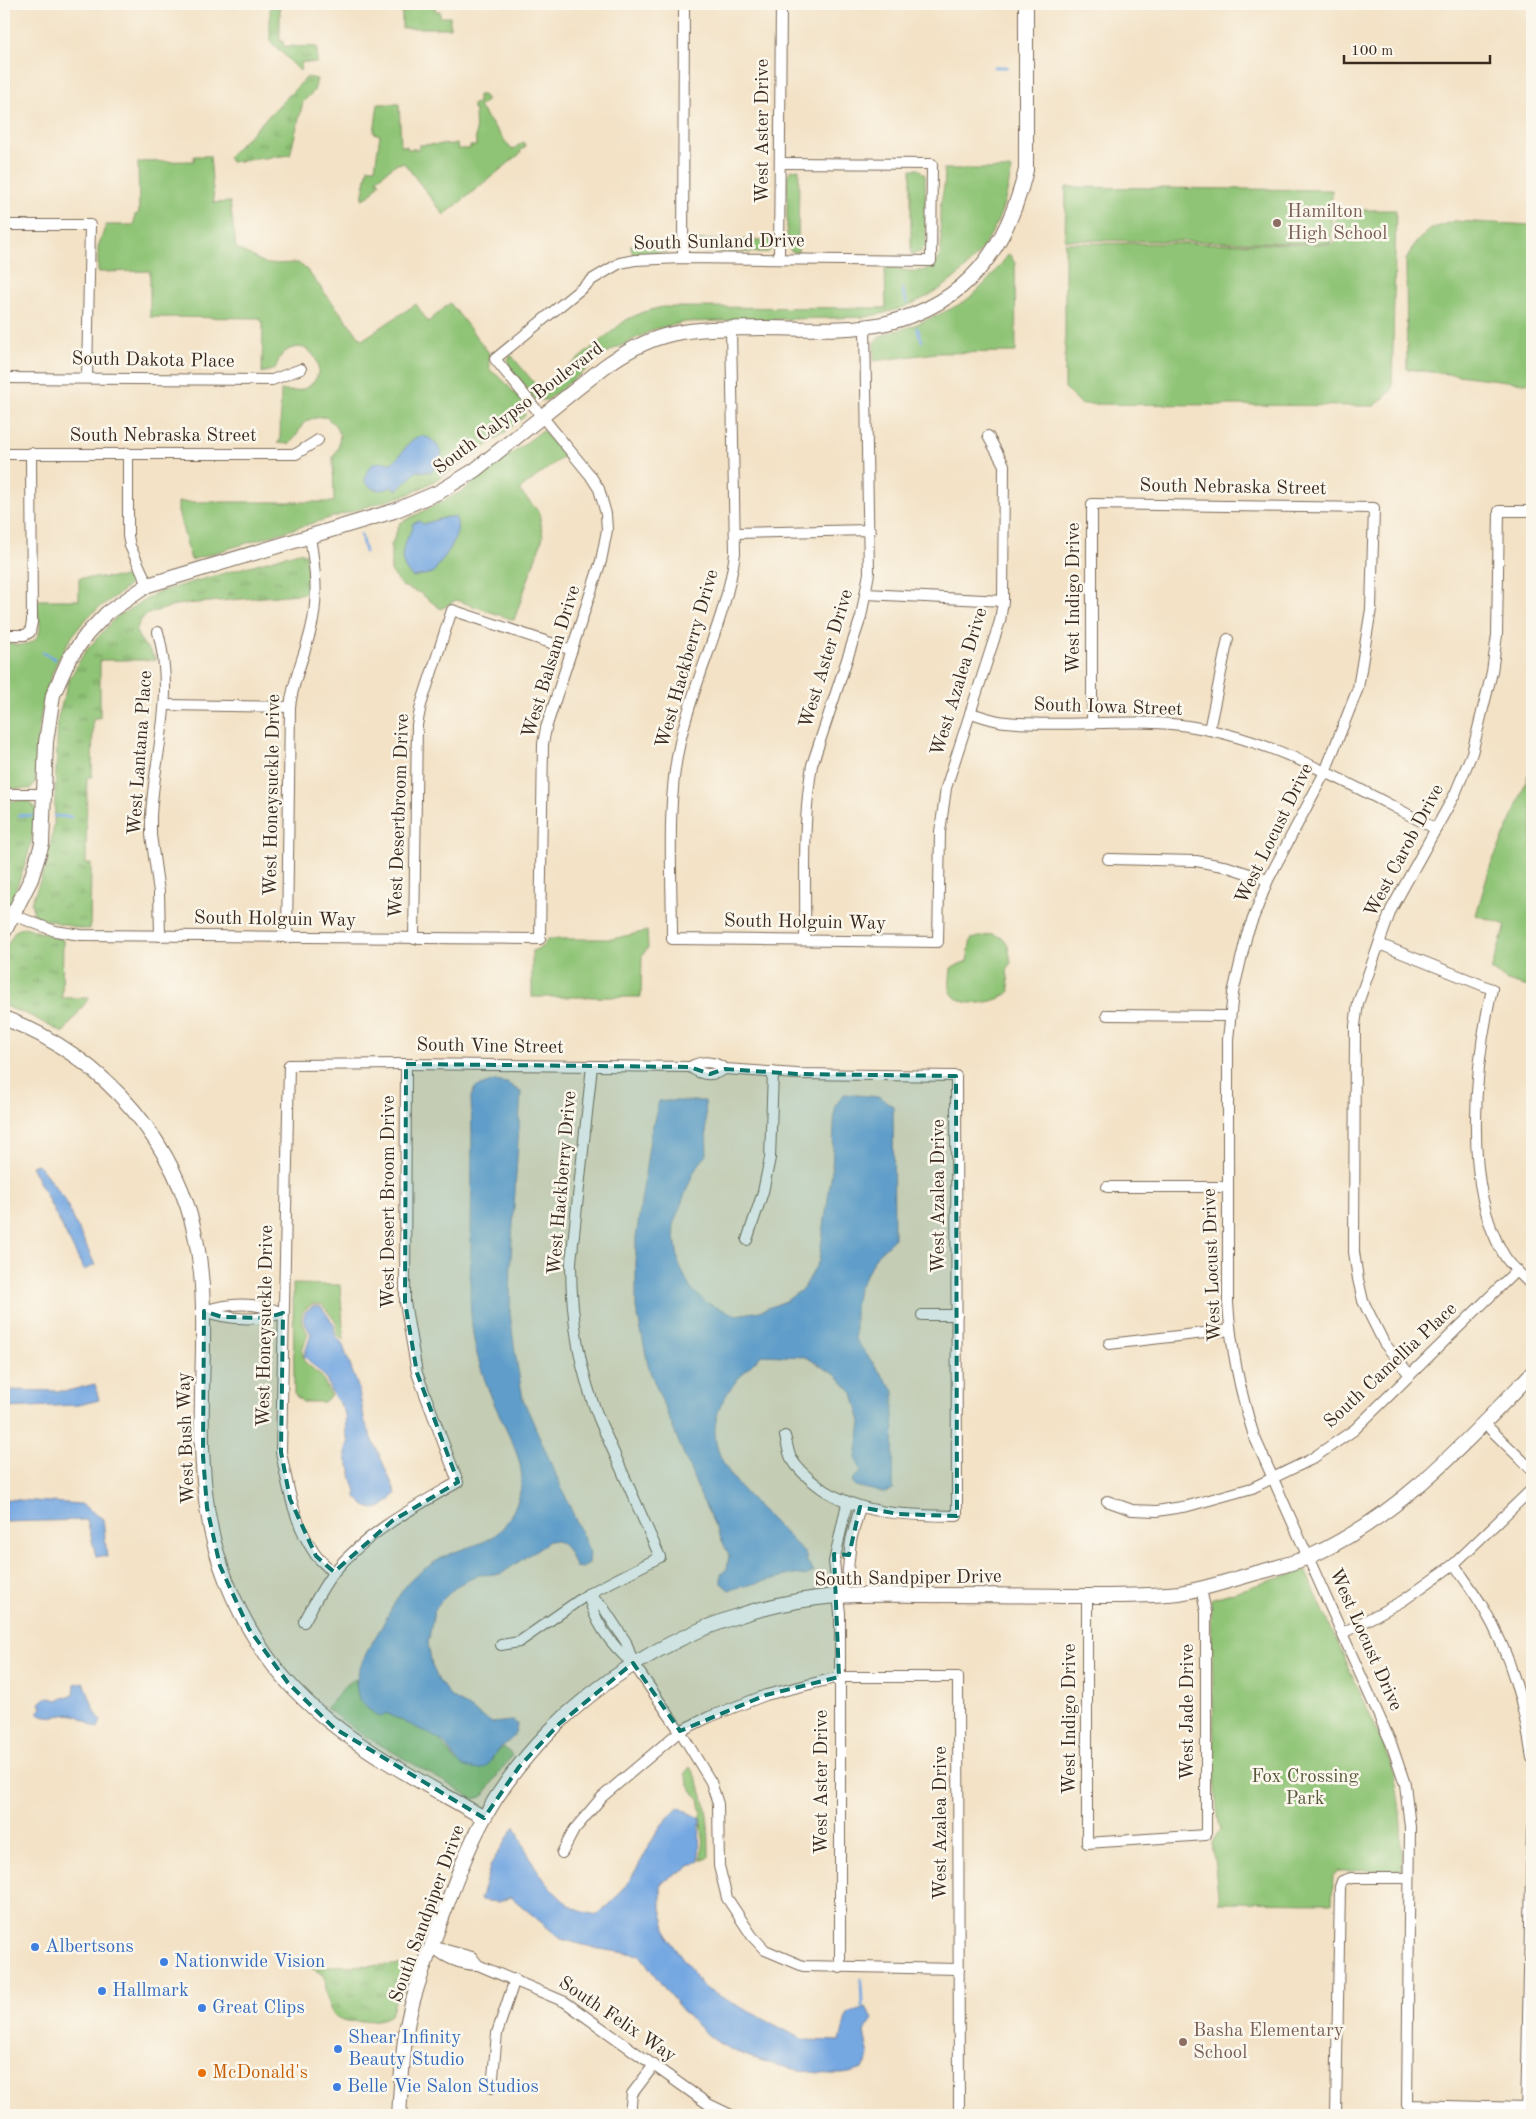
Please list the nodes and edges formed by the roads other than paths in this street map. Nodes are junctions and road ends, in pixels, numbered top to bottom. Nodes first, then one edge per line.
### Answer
1 (684, 4) edge
2 (781, 4) edge
3 (1026, 4) edge
4 (780, 163) junction
5 (4, 225) edge
6 (683, 258) junction
7 (779, 259) junction
8 (866, 326) junction
9 (731, 329) junction
10 (301, 369) dead end
11 (4, 378) edge
12 (87, 378) junction
13 (542, 417) junction
14 (988, 436) dead end
15 (318, 440) dead end
16 (31, 453) junction
17 (128, 453) junction
18 (4, 454) edge
19 (1092, 504) joint
20 (1374, 508) joint
21 (1532, 511) edge
22 (870, 530) junction
23 (736, 533) junction
24 (310, 536) junction
25 (148, 585) junction
26 (866, 594) junction
27 (1003, 600) junction
28 (158, 632) dead end
29 (4, 635) edge
30 (1228, 639) dead end
31 (572, 650) junction
32 (165, 705) junction
33 (290, 707) junction
34 (970, 713) junction
35 (1092, 723) junction
36 (1209, 730) junction
37 (1325, 772) junction
38 (4, 794) edge
39 (45, 794) junction
40 (1436, 829) junction
41 (1108, 859) dead end
42 (1268, 880) junction
43 (13, 915) junction
44 (4, 932) edge
45 (160, 936) junction
46 (287, 938) junction
47 (414, 939) junction
48 (540, 939) joint
49 (672, 939) joint
50 (806, 940) junction
51 (938, 942) joint
52 (1378, 944) junction
53 (1107, 1016) dead end
54 (1229, 1016) junction
55 (4, 1018) edge
56 (406, 1064) junction
57 (289, 1065) joint
58 (592, 1066) junction
59 (773, 1072) junction
60 (956, 1076) joint
61 (1107, 1187) dead end
62 (1228, 1187) junction
63 (746, 1240) dead end
64 (1517, 1270) junction
65 (1532, 1286) edge
66 (204, 1311) junction
67 (283, 1312) junction
68 (922, 1315) dead end
69 (957, 1315) junction
70 (1230, 1330) junction
71 (1109, 1344) dead end
72 (1532, 1373) edge
73 (1410, 1375) junction
74 (1484, 1423) junction
75 (785, 1436) dead end
76 (1532, 1470) edge
77 (1273, 1478) junction
78 (1532, 1489) edge
79 (1107, 1501) dead end
80 (847, 1502) junction
81 (860, 1507) junction
82 (835, 1554) junction
83 (849, 1555) junction
84 (1309, 1558) junction
85 (1454, 1564) junction
86 (333, 1574) junction
87 (1201, 1589) junction
88 (588, 1594) junction
89 (838, 1596) junction
90 (1087, 1596) junction
91 (304, 1622) dead end
92 (1343, 1633) junction
93 (501, 1645) dead end
94 (633, 1663) junction
95 (840, 1677) junction
96 (680, 1731) junction
97 (1532, 1758) edge
98 (484, 1818) junction
99 (1532, 1829) edge
100 (1087, 1842) joint
101 (562, 1853) dead end
102 (1409, 1878) junction
103 (431, 1946) junction
104 (840, 1968) junction
105 (959, 1968) junction
106 (515, 1979) junction
107 (654, 2065) junction
108 (492, 2088) dead end
109 (1526, 2111) edge
110 (399, 2115) edge
111 (630, 2115) edge
112 (731, 2115) edge
113 (959, 2115) edge
114 (1336, 2115) edge

1 - 6 street
2 - 4 street, West Aster Drive
3 - 8 street, South Calypso Boulevard
4 - 7 street, West Aster Drive
4 - 7 street, South Sunland Drive
5 - 12 street
6 - 7 street, South Sunland Drive
6 - 13 street, South Sunland Drive
8 - 9 street, South Calypso Boulevard
8 - 22 street, West Aster Drive
9 - 13 street, South Calypso Boulevard
9 - 23 street, West Hackberry Drive
10 - 12 street, South Dakota Place
11 - 12 street, South Dakota Place
13 - 24 street, South Calypso Boulevard
13 - 31 street, West Balsam Drive
14 - 27 street, West Azalea Drive
15 - 17 street, South Nebraska Street
16 - 17 street, South Nebraska Street
16 - 18 street, South Nebraska Street
16 - 29 street
17 - 25 street
19 - 20 street, South Nebraska Street
19 - 35 street, West Indigo Drive
20 - 37 street, West Locust Drive
21 - 40 street, West Carob Drive
22 - 23 street
22 - 26 street, West Aster Drive
23 - 49 street, West Hackberry Drive
24 - 25 street, South Calypso Boulevard
24 - 33 street, West Honeysuckle Drive
25 - 39 street, South Calypso Boulevard
26 - 27 street
26 - 50 street, West Aster Drive
27 - 34 street, West Azalea Drive
28 - 32 street, West Lantana Place
30 - 36 street
31 - 47 street, West Desertbroom Drive
31 - 48 street, West Balsam Drive
32 - 33 street
32 - 45 street, West Lantana Place
33 - 46 street, West Honeysuckle Drive
34 - 35 street, South Iowa Street
34 - 51 street, West Azalea Drive
35 - 36 street, South Iowa Street
36 - 37 street, South Iowa Street
37 - 40 street, South Iowa Street
37 - 42 street, West Locust Drive
38 - 39 street
39 - 43 street, South Calypso Boulevard
40 - 52 street, West Carob Drive
41 - 42 street
42 - 54 street, West Locust Drive
43 - 44 street, South Calypso Boulevard
43 - 45 street, South Holguin Way
45 - 46 street, South Holguin Way
46 - 47 street, South Holguin Way
47 - 48 street, South Holguin Way
49 - 50 street, South Holguin Way
50 - 51 street, South Holguin Way
52 - 64 street
52 - 73 street, West Carob Drive
53 - 54 street
54 - 62 street, West Locust Drive
55 - 66 street, West Bush Way
56 - 57 street, South Vine Street
56 - 58 street, South Vine Street
56 - 86 street, West Desert Broom Drive
57 - 67 street, West Honeysuckle Drive
58 - 59 street, South Vine Street
58 - 88 street, West Hackberry Drive
59 - 60 street, South Vine Street
59 - 63 street
60 - 69 street, West Azalea Drive
61 - 62 street
62 - 70 street, West Locust Drive
64 - 65 street
64 - 73 street, South Camellia Place
66 - 67 street
66 - 98 street, West Bush Way
67 - 86 street, West Honeysuckle Drive
68 - 69 street
69 - 81 street, West Azalea Drive
70 - 71 street
70 - 77 street, West Locust Drive
72 - 74 street, South Sandpiper Drive
73 - 77 street, South Camellia Place
74 - 76 street
74 - 84 street, South Sandpiper Drive
75 - 80 street
77 - 79 street, South Camellia Place
77 - 84 street, West Locust Drive
78 - 85 street
80 - 81 street
80 - 82 street, West Aster Drive
81 - 83 street, West Aster Drive
82 - 83 street
82 - 89 street, West Aster Drive
83 - 89 street, West Aster Drive
84 - 87 street, South Sandpiper Drive
84 - 92 street, West Locust Drive
85 - 92 street
85 - 97 street
86 - 91 street
87 - 90 street, South Sandpiper Drive
87 - 100 street, West Jade Drive
88 - 93 street
88 - 94 street
89 - 90 street, South Sandpiper Drive
89 - 94 street, South Sandpiper Drive
89 - 95 street, West Aster Drive
90 - 100 street, West Indigo Drive
92 - 102 street, West Locust Drive
94 - 96 street
94 - 98 street, South Sandpiper Drive
95 - 96 street
95 - 104 street, West Aster Drive
95 - 105 street, West Azalea Drive
96 - 101 street
96 - 104 street
98 - 103 street, South Sandpiper Drive
99 - 109 street
102 - 109 street, West Locust Drive
102 - 114 street
103 - 106 street, South Felix Way
103 - 110 street, South Sandpiper Drive
104 - 105 street
105 - 113 street, West Azalea Drive
106 - 107 street, South Felix Way
106 - 108 street
107 - 111 street
107 - 112 street, South Felix Way

